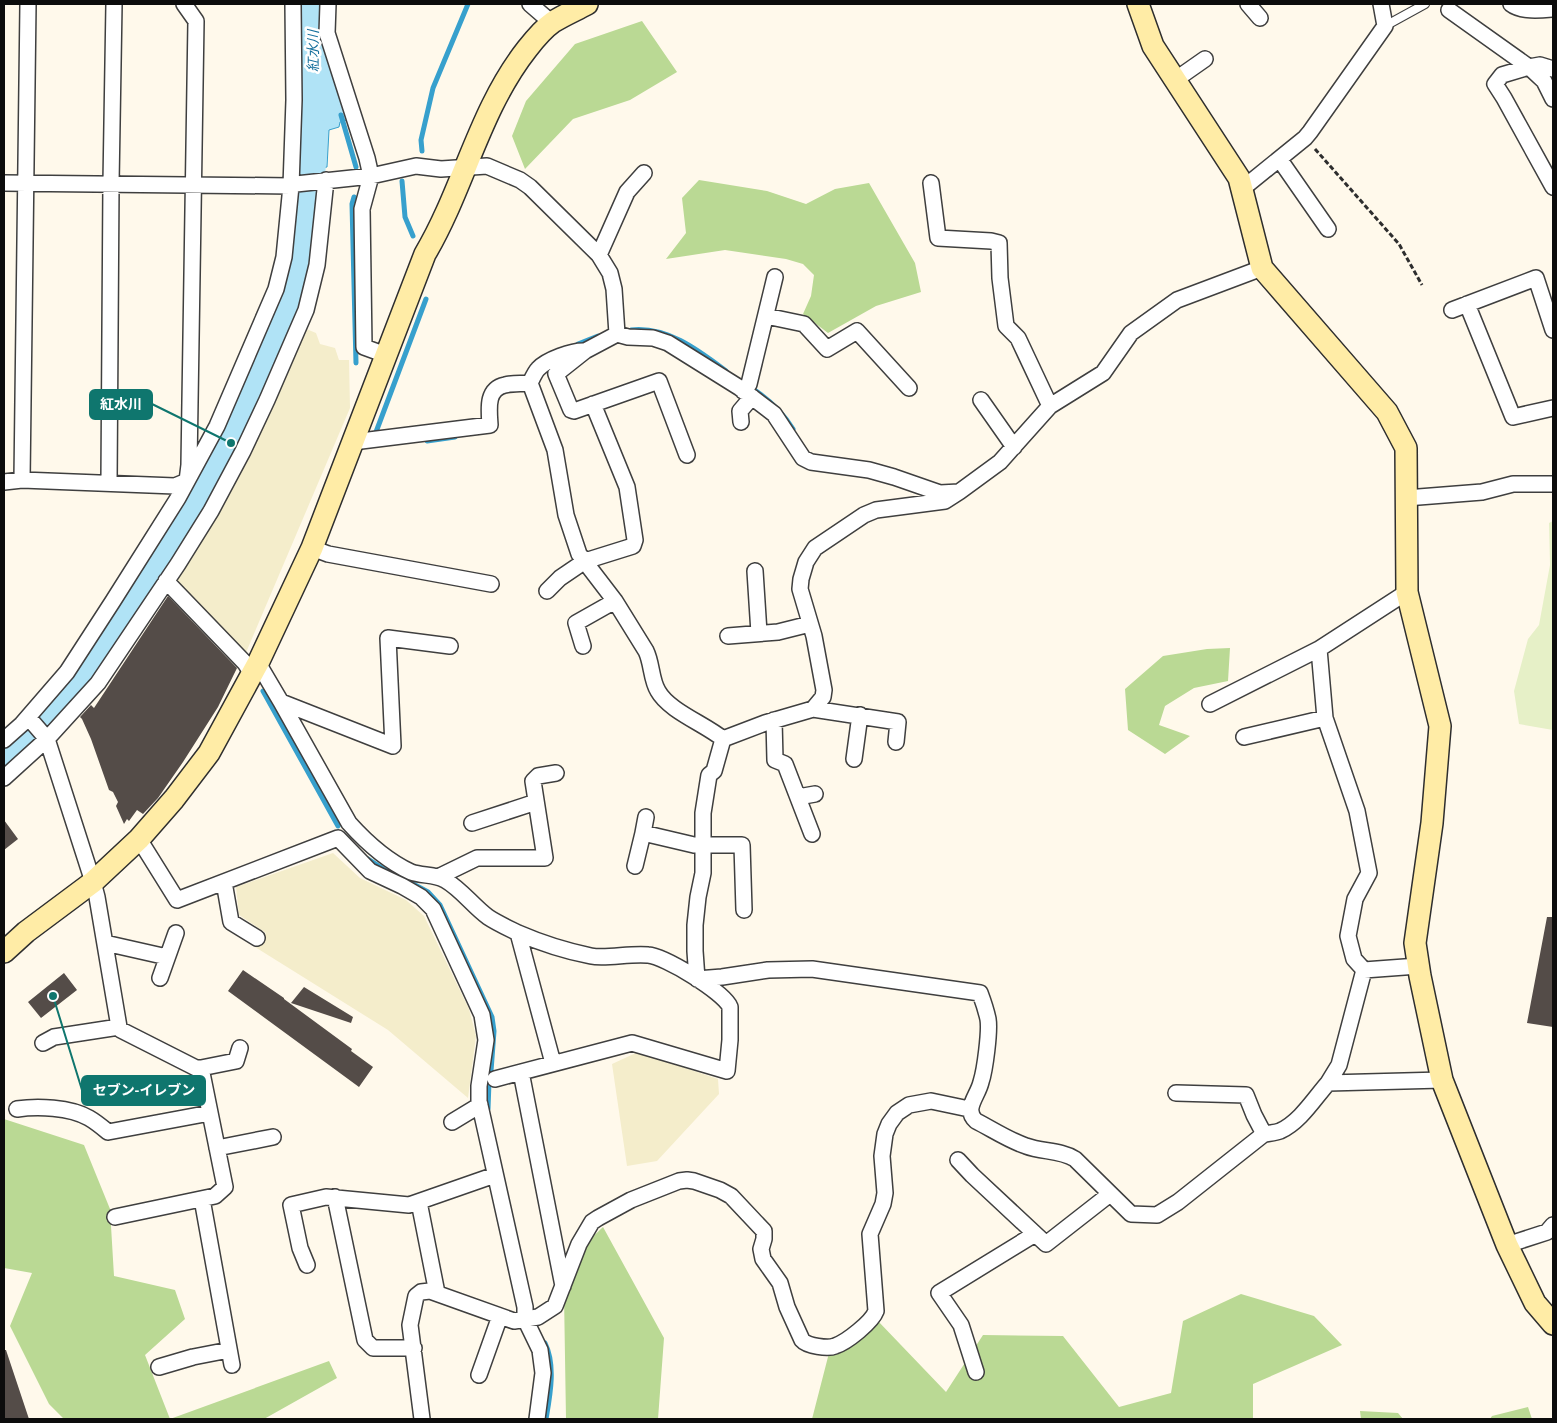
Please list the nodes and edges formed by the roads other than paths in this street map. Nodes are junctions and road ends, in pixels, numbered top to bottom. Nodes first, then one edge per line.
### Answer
1 (28, 4) edge
2 (114, 4) edge
3 (184, 4) edge
4 (293, 4) edge
5 (328, 4) edge
6 (530, 4) edge
7 (587, 4) edge
8 (1138, 4) edge
9 (1248, 4) edge
10 (1381, 4) edge
11 (1425, 4) edge
12 (1511, 4) edge
13 (1553, 9) edge
14 (1448, 10) dead end
15 (1260, 18) dead end
16 (552, 23) junction
17 (1385, 26) junction
18 (1205, 59) dead end
19 (1529, 67) junction
20 (1553, 69) edge
21 (1175, 80) junction
22 (1553, 99) edge
23 (1280, 160) junction
24 (466, 167) junction
25 (644, 173) dead end
26 (371, 176) junction
27 (325, 180) junction
28 (4, 182) edge
29 (25, 182) junction
30 (931, 183) dead end
31 (111, 184) junction
32 (194, 184) junction
33 (294, 185) junction
34 (1553, 187) edge
35 (1242, 189) junction
36 (1328, 229) dead end
37 (599, 255) junction
38 (1262, 268) junction
39 (775, 277) dead end
40 (1467, 304) junction
41 (1452, 310) dead end
42 (766, 316) junction
43 (1553, 330) edge
44 (617, 334) junction
45 (584, 351) junction
46 (386, 355) junction
47 (530, 383) junction
48 (909, 388) dead end
49 (748, 394) junction
50 (981, 400) dead end
51 (593, 404) junction
52 (1050, 406) junction
53 (1553, 408) edge
54 (741, 422) dead end
55 (353, 442) junction
56 (1014, 447) junction
57 (687, 455) dead end
58 (22, 480) junction
59 (187, 481) junction
60 (4, 482) edge
61 (109, 483) junction
62 (1553, 484) edge
63 (959, 492) junction
64 (1406, 498) junction
65 (312, 548) junction
66 (585, 561) junction
67 (755, 571) dead end
68 (166, 581) junction
69 (491, 584) dead end
70 (547, 591) dead end
71 (1407, 592) junction
72 (614, 601) junction
73 (810, 624) junction
74 (759, 633) junction
75 (728, 636) dead end
76 (450, 646) dead end
77 (583, 646) dead end
78 (1320, 649) junction
79 (255, 669) junction
80 (281, 702) junction
81 (1210, 704) dead end
82 (814, 709) junction
83 (860, 716) junction
84 (1325, 718) junction
85 (30, 719) junction
86 (774, 720) junction
87 (1244, 737) dead end
88 (46, 738) junction
89 (723, 739) junction
90 (4, 740) edge
91 (896, 742) dead end
92 (854, 759) dead end
93 (556, 773) dead end
94 (4, 778) edge
95 (815, 794) dead end
96 (798, 797) junction
97 (536, 802) junction
98 (646, 818) dead end
99 (472, 823) dead end
100 (643, 833) junction
101 (812, 834) dead end
102 (139, 839) junction
103 (703, 845) junction
104 (636, 866) dead end
105 (438, 877) junction
106 (92, 882) junction
107 (224, 882) junction
108 (744, 910) dead end
109 (176, 933) dead end
110 (518, 933) junction
111 (257, 938) dead end
112 (105, 943) junction
113 (4, 952) edge
114 (167, 957) junction
115 (1418, 966) junction
116 (1364, 970) junction
117 (160, 978) dead end
118 (697, 979) junction
119 (119, 1027) junction
120 (43, 1043) dead end
121 (240, 1048) dead end
122 (553, 1064) junction
123 (201, 1068) junction
124 (521, 1072) junction
125 (495, 1078) dead end
126 (1442, 1080) junction
127 (1328, 1083) junction
128 (1176, 1093) dead end
129 (480, 1105) junction
130 (16, 1109) dead end
131 (969, 1109) junction
132 (210, 1113) junction
133 (452, 1122) dead end
134 (1264, 1134) junction
135 (273, 1137) dead end
136 (217, 1148) junction
137 (958, 1160) dead end
138 (495, 1175) junction
139 (1110, 1194) junction
140 (335, 1197) junction
141 (202, 1199) junction
142 (419, 1202) junction
143 (115, 1217) dead end
144 (1553, 1225) edge
145 (1035, 1234) junction
146 (1507, 1245) junction
147 (307, 1265) dead end
148 (563, 1286) junction
149 (437, 1293) junction
150 (500, 1316) junction
151 (525, 1319) junction
152 (1553, 1324) edge
153 (414, 1348) junction
154 (159, 1367) dead end
155 (976, 1372) dead end
156 (479, 1374) dead end
157 (422, 1419) edge
158 (537, 1419) edge

1 - 29 street
2 - 31 street
3 - 32 street
4 - 33 street
5 - 26 street
6 - 16 street
7 - 16 street
8 - 21 street
9 - 15 street
10 - 17 street
11 - 17 lane
12 - 13 street
14 - 19 street
16 - 24 street
17 - 23 street
18 - 21 street
19 - 20 street
19 - 22 street
19 - 34 street
21 - 35 street
23 - 35 street
23 - 36 street
24 - 26 street
24 - 37 street
24 - 46 street
25 - 37 street
26 - 27 street
26 - 46 street
27 - 33 street
27 - 68 street
28 - 29 street
29 - 31 street
29 - 58 street
30 - 52 street
31 - 32 street
31 - 61 street
32 - 33 street
32 - 59 street
33 - 59 street
35 - 38 street
37 - 44 street
38 - 52 street
38 - 64 street
39 - 42 street
40 - 41 street
40 - 43 street
40 - 53 street
42 - 48 street
42 - 49 street
44 - 45 street
44 - 49 street
45 - 47 street
45 - 51 street
46 - 55 street
47 - 55 street
47 - 66 street
49 - 54 street
49 - 63 street
50 - 56 street
51 - 57 street
51 - 66 street
52 - 56 street
55 - 65 street
56 - 63 street
58 - 60 street
58 - 61 street
59 - 61 street
59 - 85 street
62 - 64 street
63 - 73 street
64 - 71 street
65 - 69 street
65 - 79 street
66 - 70 street
66 - 72 street
67 - 74 street
68 - 79 street
68 - 88 street
71 - 78 street
71 - 115 street
72 - 77 street
72 - 89 street
73 - 74 street
73 - 82 street
74 - 75 street
76 - 80 street
78 - 81 street
78 - 84 street
79 - 80 street
79 - 102 street
80 - 105 street
82 - 83 street
82 - 86 street
83 - 91 street
83 - 92 street
84 - 87 street
84 - 116 street
85 - 88 street
85 - 90 street
86 - 89 street
86 - 96 street
88 - 94 street
88 - 106 street
89 - 103 street
93 - 97 street
95 - 96 street
96 - 101 street
97 - 99 street
97 - 105 street
98 - 100 street
100 - 103 street
100 - 104 street
102 - 106 street
102 - 107 street
103 - 108 street
103 - 118 street
105 - 110 street
106 - 112 street
106 - 113 street
107 - 111 street
107 - 129 street
109 - 114 street
110 - 118 street
110 - 122 street
112 - 114 street
112 - 119 street
114 - 117 street
115 - 116 street
115 - 126 street
116 - 127 street
118 - 122 street
118 - 131 street
119 - 120 street
119 - 123 street
121 - 123 street
122 - 124 street
123 - 132 street
124 - 125 street
124 - 148 street
126 - 127 street
126 - 146 street
127 - 134 street
128 - 134 street
129 - 133 street
129 - 138 street
130 - 132 street
131 - 139 street
131 - 148 street
132 - 136 street
134 - 139 street
135 - 136 street
136 - 141 street
137 - 145 street
138 - 142 street
138 - 151 street
139 - 145 street
140 - 142 street
140 - 147 street
140 - 153 street
141 - 143 street
141 - 154 street
142 - 149 street
144 - 146 street
145 - 155 street
146 - 152 street
148 - 151 street
149 - 150 street
149 - 153 street
150 - 151 street
150 - 156 street
151 - 158 street
153 - 157 street

